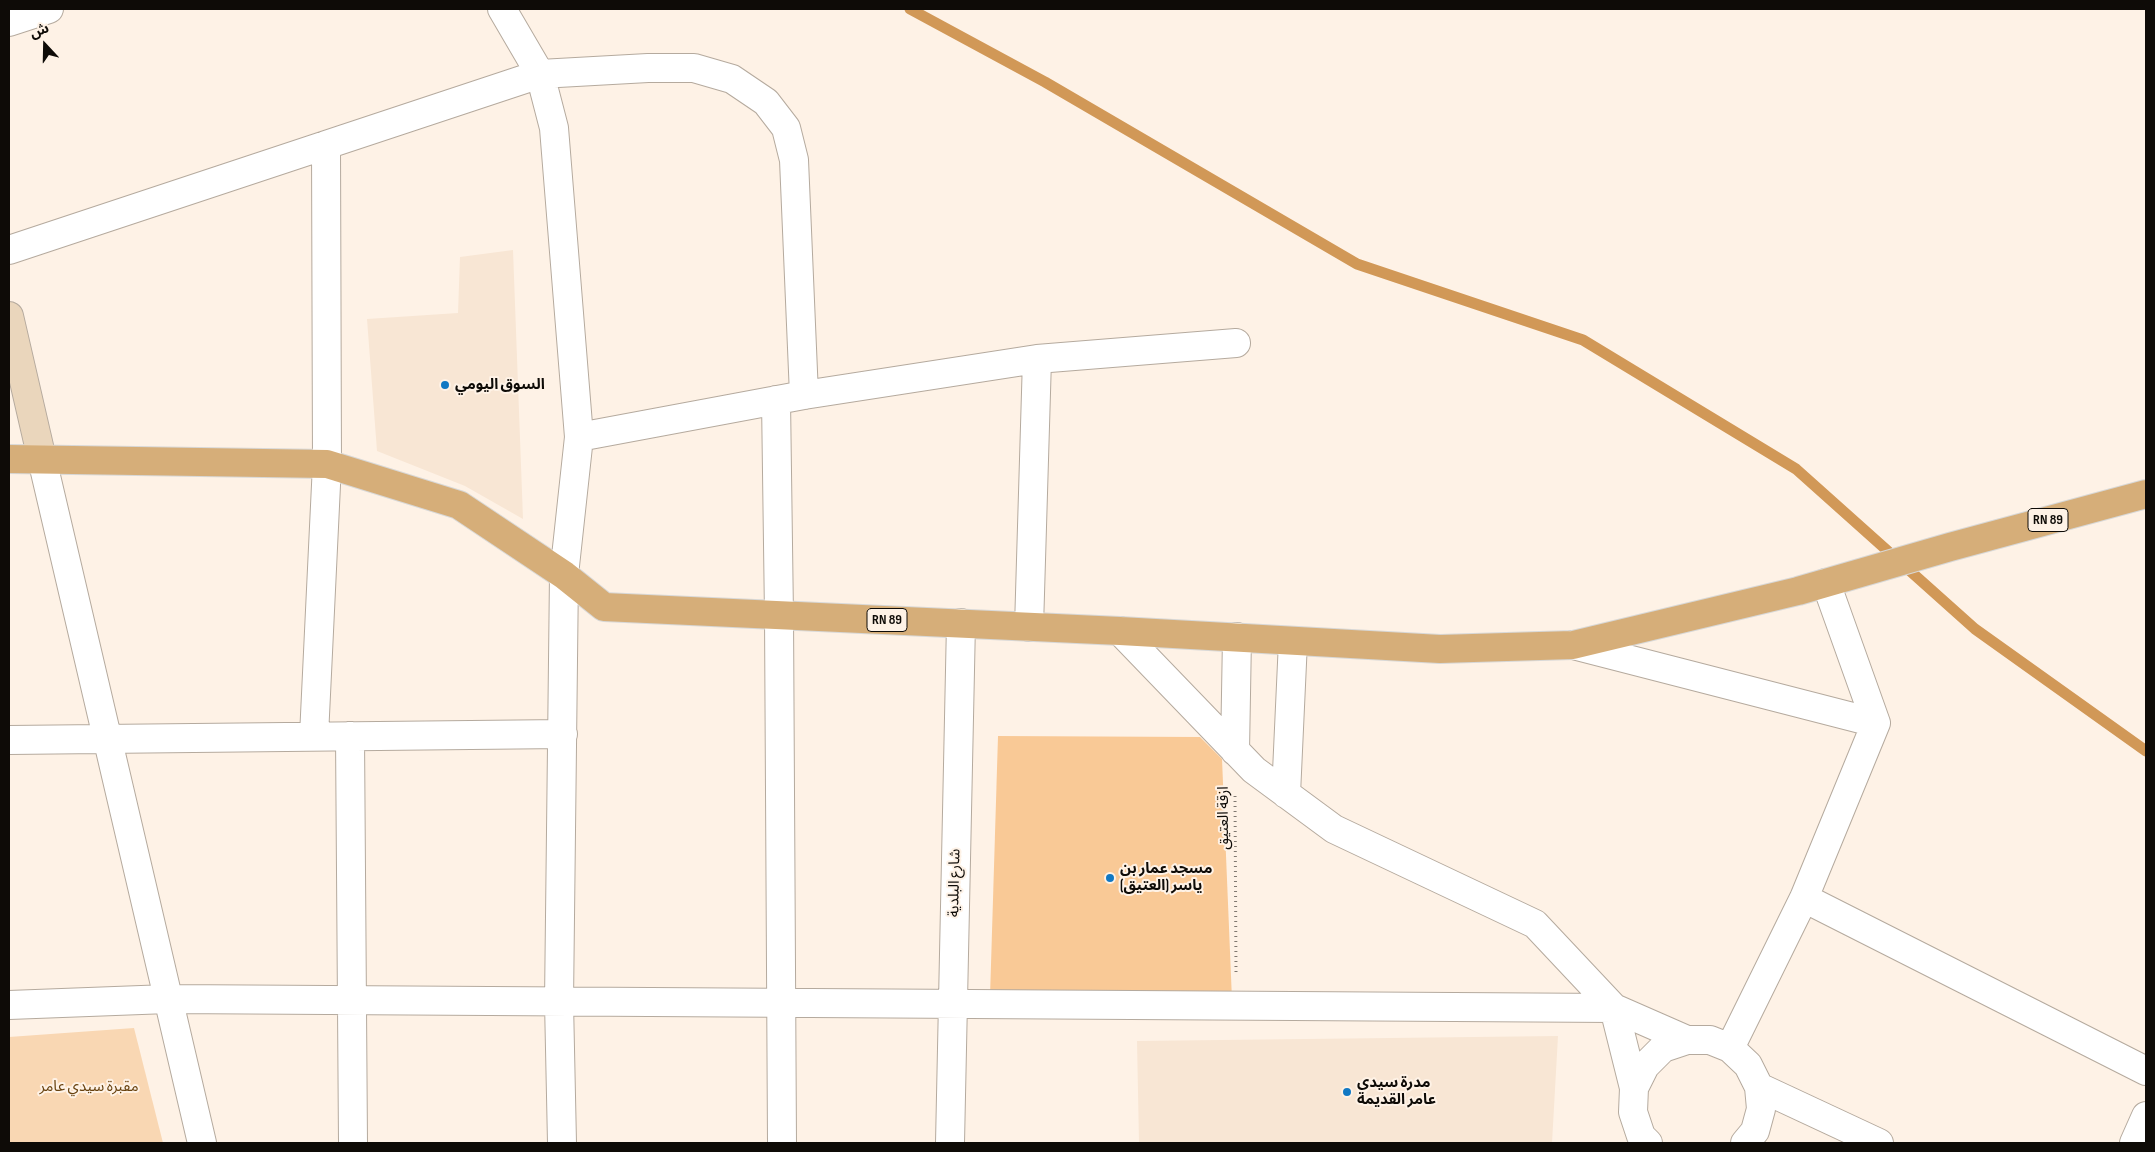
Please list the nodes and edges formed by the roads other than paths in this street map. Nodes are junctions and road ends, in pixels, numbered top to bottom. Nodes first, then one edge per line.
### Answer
1 (49, 9) edge
2 (502, 9) edge
3 (9, 22) edge
4 (540, 74) junction
5 (326, 145) junction
6 (9, 250) edge
7 (9, 316) edge
8 (1236, 343) dead end
9 (1037, 359) junction
10 (804, 395) junction
11 (776, 400) junction
12 (579, 437) junction
13 (9, 459) edge
14 (42, 459) junction
15 (327, 464) junction
16 (2146, 494) edge
17 (564, 575) junction
18 (1826, 583) junction
19 (779, 616) junction
20 (961, 624) junction
21 (1029, 627) junction
22 (1120, 631) junction
23 (1236, 637) junction
24 (1293, 641) junction
25 (1573, 645) junction
26 (1876, 723) junction
27 (563, 734) junction
28 (314, 736) junction
29 (350, 736) junction
30 (107, 737) junction
31 (9, 740) edge
32 (1235, 751) junction
33 (1286, 794) junction
34 (1804, 898) junction
35 (168, 999) junction
36 (353, 1000) junction
37 (559, 1002) junction
38 (781, 1003) junction
39 (953, 1004) junction
40 (9, 1005) edge
41 (1614, 1008) junction
42 (1687, 1040) junction
43 (1730, 1048) junction
44 (2146, 1071) edge
45 (1759, 1087) junction
46 (1634, 1100) junction
47 (2146, 1116) edge
48 (202, 1143) edge
49 (353, 1143) edge
50 (562, 1143) edge
51 (782, 1143) edge
52 (950, 1143) edge
53 (1631, 1143) edge
54 (1648, 1143) edge
55 (1745, 1143) edge
56 (1879, 1143) edge
57 (2134, 1143) edge

1 - 3 street
2 - 4 street
4 - 5 street
4 - 10 street
4 - 12 street
5 - 6 street
5 - 15 street
7 - 14 main road
8 - 9 street
9 - 10 street
9 - 21 street
10 - 11 street
11 - 12 street
11 - 19 street
12 - 17 street
13 - 14 main road, RN 89
14 - 15 main road, RN 89
14 - 30 street
15 - 17 main road, RN 89
15 - 28 street
16 - 18 main road, RN 89
17 - 19 main road, RN 89
17 - 27 street
18 - 25 main road, RN 89
18 - 26 street
19 - 20 main road, RN 89
19 - 38 street
20 - 21 main road, RN 89
20 - 39 street, شارع البلدية
21 - 22 main road, RN 89
22 - 23 main road, RN 89
22 - 32 street
23 - 24 main road, RN 89
23 - 32 street
24 - 25 main road, RN 89
24 - 33 street
25 - 26 street
26 - 34 street
27 - 29 street
27 - 37 street
28 - 29 street
28 - 30 street
29 - 36 street
30 - 31 street
30 - 35 street
32 - 33 street
33 - 41 street
34 - 43 street
34 - 44 street
35 - 36 street
35 - 40 street
35 - 48 street
36 - 37 street
36 - 49 street
37 - 38 street
37 - 50 street
38 - 39 street
38 - 51 street
39 - 41 street
39 - 52 street, شارع البلدية
41 - 42 street
41 - 46 street
42 - 43 street
42 - 46 street
43 - 45 street
45 - 55 street
45 - 56 street
46 - 53 street
46 - 54 street
47 - 57 street

